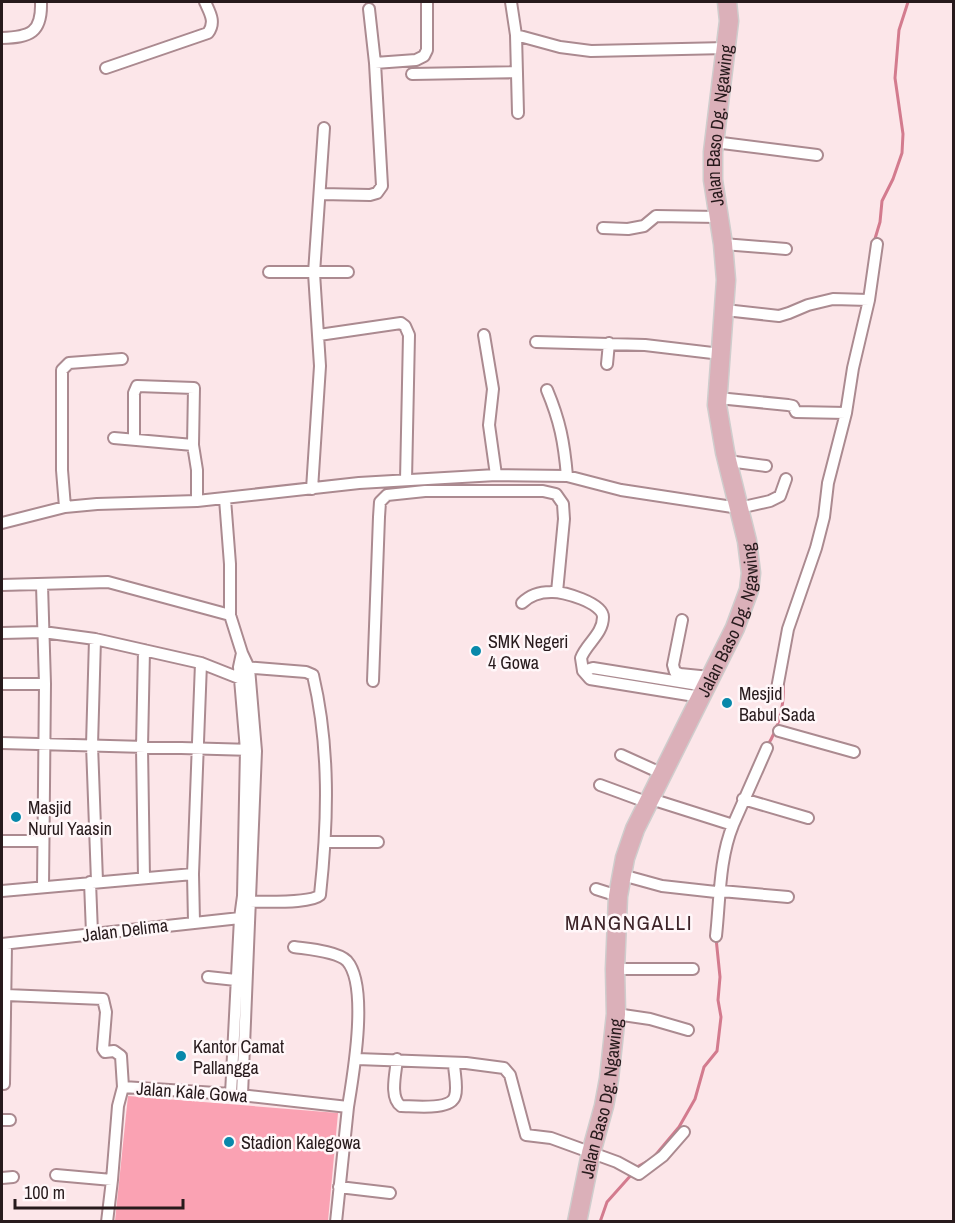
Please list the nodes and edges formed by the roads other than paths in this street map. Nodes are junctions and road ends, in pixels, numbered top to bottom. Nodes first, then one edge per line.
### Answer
1 (41, 2) edge
2 (206, 2) edge
3 (427, 2) edge
4 (511, 2) edge
5 (727, 2) edge
6 (369, 9) dead end
7 (516, 35) junction
8 (2, 38) edge
9 (727, 48) junction
10 (375, 63) junction
11 (106, 68) dead end
12 (517, 72) junction
13 (412, 74) dead end
14 (518, 113) dead end
15 (324, 128) dead end
16 (714, 142) junction
17 (817, 155) dead end
18 (321, 194) junction
19 (718, 217) junction
20 (603, 228) dead end
21 (723, 244) junction
22 (877, 244) dead end
23 (786, 249) dead end
24 (269, 272) dead end
25 (348, 272) dead end
26 (314, 273) junction
27 (866, 300) junction
28 (725, 309) junction
29 (319, 335) junction
30 (484, 335) dead end
31 (536, 342) dead end
32 (609, 343) junction
33 (721, 354) junction
34 (122, 359) dead end
35 (607, 364) dead end
36 (547, 390) dead end
37 (718, 398) junction
38 (842, 413) junction
39 (114, 438) dead end
40 (134, 439) junction
41 (193, 445) junction
42 (728, 460) junction
43 (766, 466) dead end
44 (496, 475) junction
45 (567, 476) junction
46 (786, 479) dead end
47 (406, 480) junction
48 (312, 489) junction
49 (225, 499) junction
50 (197, 501) junction
51 (65, 507) junction
52 (739, 508) junction
53 (2, 523) edge
54 (2, 585) edge
55 (42, 585) junction
56 (557, 592) junction
57 (522, 603) dead end
58 (230, 615) junction
59 (682, 620) dead end
60 (43, 632) junction
61 (2, 633) edge
62 (95, 639) junction
63 (144, 650) junction
64 (201, 663) junction
65 (243, 671) junction
66 (373, 681) dead end
67 (2, 684) edge
68 (45, 684) junction
69 (699, 688) junction
70 (776, 694) dead end
71 (779, 731) dead end
72 (2, 743) edge
73 (44, 744) junction
74 (92, 745) junction
75 (142, 747) junction
76 (197, 748) junction
77 (767, 748) dead end
78 (251, 750) junction
79 (854, 752) dead end
80 (621, 755) dead end
81 (663, 774) junction
82 (600, 785) dead end
83 (743, 800) junction
84 (650, 801) junction
85 (808, 818) dead end
86 (731, 824) junction
87 (2, 841) edge
88 (43, 841) junction
89 (326, 842) junction
90 (378, 842) dead end
91 (193, 874) junction
92 (621, 875) junction
93 (144, 878) junction
94 (94, 882) junction
95 (43, 887) junction
96 (596, 889) dead end
97 (2, 891) edge
98 (718, 892) junction
99 (618, 896) junction
100 (788, 897) dead end
101 (247, 899) junction
102 (244, 919) junction
103 (194, 922) junction
104 (92, 933) junction
105 (716, 936) dead end
106 (4, 944) edge
107 (294, 947) dead end
108 (615, 969) junction
109 (693, 969) dead end
110 (208, 977) dead end
111 (236, 980) junction
112 (6, 995) junction
113 (616, 1014) junction
114 (687, 1030) dead end
115 (238, 1044) junction
116 (357, 1059) junction
117 (397, 1059) junction
118 (3, 1061) edge
119 (454, 1063) junction
120 (4, 1084) dead end
121 (123, 1087) junction
122 (236, 1094) junction
123 (348, 1107) junction
124 (684, 1132) dead end
125 (591, 1153) junction
126 (56, 1175) dead end
127 (112, 1180) junction
128 (339, 1187) junction
129 (390, 1193) dead end
130 (107, 1221) edge
131 (336, 1221) edge
132 (577, 1221) edge

1 - 8 street
2 - 11 street
3 - 10 street
4 - 7 street
5 - 9 main road, Jalan Baso Dg. Ngawing
6 - 10 street
7 - 9 street
7 - 12 street
9 - 16 main road, Jalan Baso Dg. Ngawing
10 - 18 street
12 - 13 street
12 - 14 street
15 - 18 street
16 - 17 street
16 - 19 main road, Jalan Baso Dg. Ngawing
18 - 26 street
19 - 20 street
19 - 21 main road, Jalan Baso Dg. Ngawing
21 - 23 street
21 - 28 main road, Jalan Baso Dg. Ngawing
22 - 27 street
24 - 26 street
25 - 26 street
26 - 29 street
27 - 28 street
27 - 38 street
28 - 33 main road, Jalan Baso Dg. Ngawing
29 - 47 street
29 - 48 street
30 - 44 street
31 - 32 street
32 - 33 street
32 - 35 street
33 - 37 main road, Jalan Baso Dg. Ngawing
34 - 51 street
36 - 45 street
37 - 38 street
37 - 42 main road, Jalan Baso Dg. Ngawing
38 - 70 street
39 - 40 street
40 - 41 street
40 - 41 street
41 - 50 street
42 - 43 street
42 - 52 main road, Jalan Baso Dg. Ngawing
44 - 45 street
44 - 47 street
45 - 52 street
46 - 52 street
47 - 48 street
48 - 49 street
49 - 50 street
49 - 58 street
50 - 51 street
51 - 53 street
52 - 69 main road, Jalan Baso Dg. Ngawing
54 - 55 street
55 - 58 street
55 - 60 street
56 - 57 street
56 - 66 street
56 - 69 street
58 - 65 street
59 - 69 street
60 - 61 street
60 - 62 street
60 - 68 street
62 - 63 street
62 - 74 street
63 - 64 street
63 - 75 street
64 - 65 street
64 - 76 street
65 - 78 street
65 - 78 street
65 - 89 street
67 - 68 street
68 - 73 street
69 - 81 main road, Jalan Baso Dg. Ngawing
71 - 79 street
72 - 73 street
73 - 74 street
73 - 88 street
74 - 75 street
74 - 94 street
75 - 76 street
75 - 93 street
76 - 78 street
76 - 91 street
77 - 83 street
78 - 101 street
80 - 81 street
81 - 84 main road, Jalan Baso Dg. Ngawing
82 - 84 street
83 - 85 street
83 - 86 street
84 - 86 street
84 - 92 main road, Jalan Baso Dg. Ngawing
86 - 98 street
87 - 88 street
88 - 95 street
89 - 90 street
89 - 101 street
91 - 93 street
91 - 103 street
92 - 98 street
92 - 99 main road, Jalan Baso Dg. Ngawing
93 - 94 street
94 - 95 street
94 - 104 street
95 - 97 street
96 - 99 street
98 - 100 street
98 - 105 street
99 - 108 main road, Jalan Baso Dg. Ngawing
101 - 102 street
102 - 103 street, Jalan Delima
102 - 111 street
102 - 115 street
103 - 104 street, Jalan Delima
104 - 106 street, Jalan Delima
106 - 112 street
107 - 116 street
108 - 109 street
108 - 113 main road, Jalan Baso Dg. Ngawing
110 - 111 street
111 - 115 street
112 - 118 street
112 - 121 street
113 - 114 street
113 - 125 main road, Jalan Baso Dg. Ngawing
115 - 122 street
116 - 117 street
116 - 123 street
117 - 119 street
117 - 119 street
118 - 120 street
119 - 125 street
121 - 122 street, Jalan Kale Gowa
121 - 127 street, Jalan Kale Gowa
122 - 123 street, Jalan Kale Gowa
123 - 128 street
124 - 125 street
125 - 132 main road, Jalan Baso Dg. Ngawing
126 - 127 street
127 - 130 street, Jalan Kale Gowa
128 - 129 street
128 - 131 street

